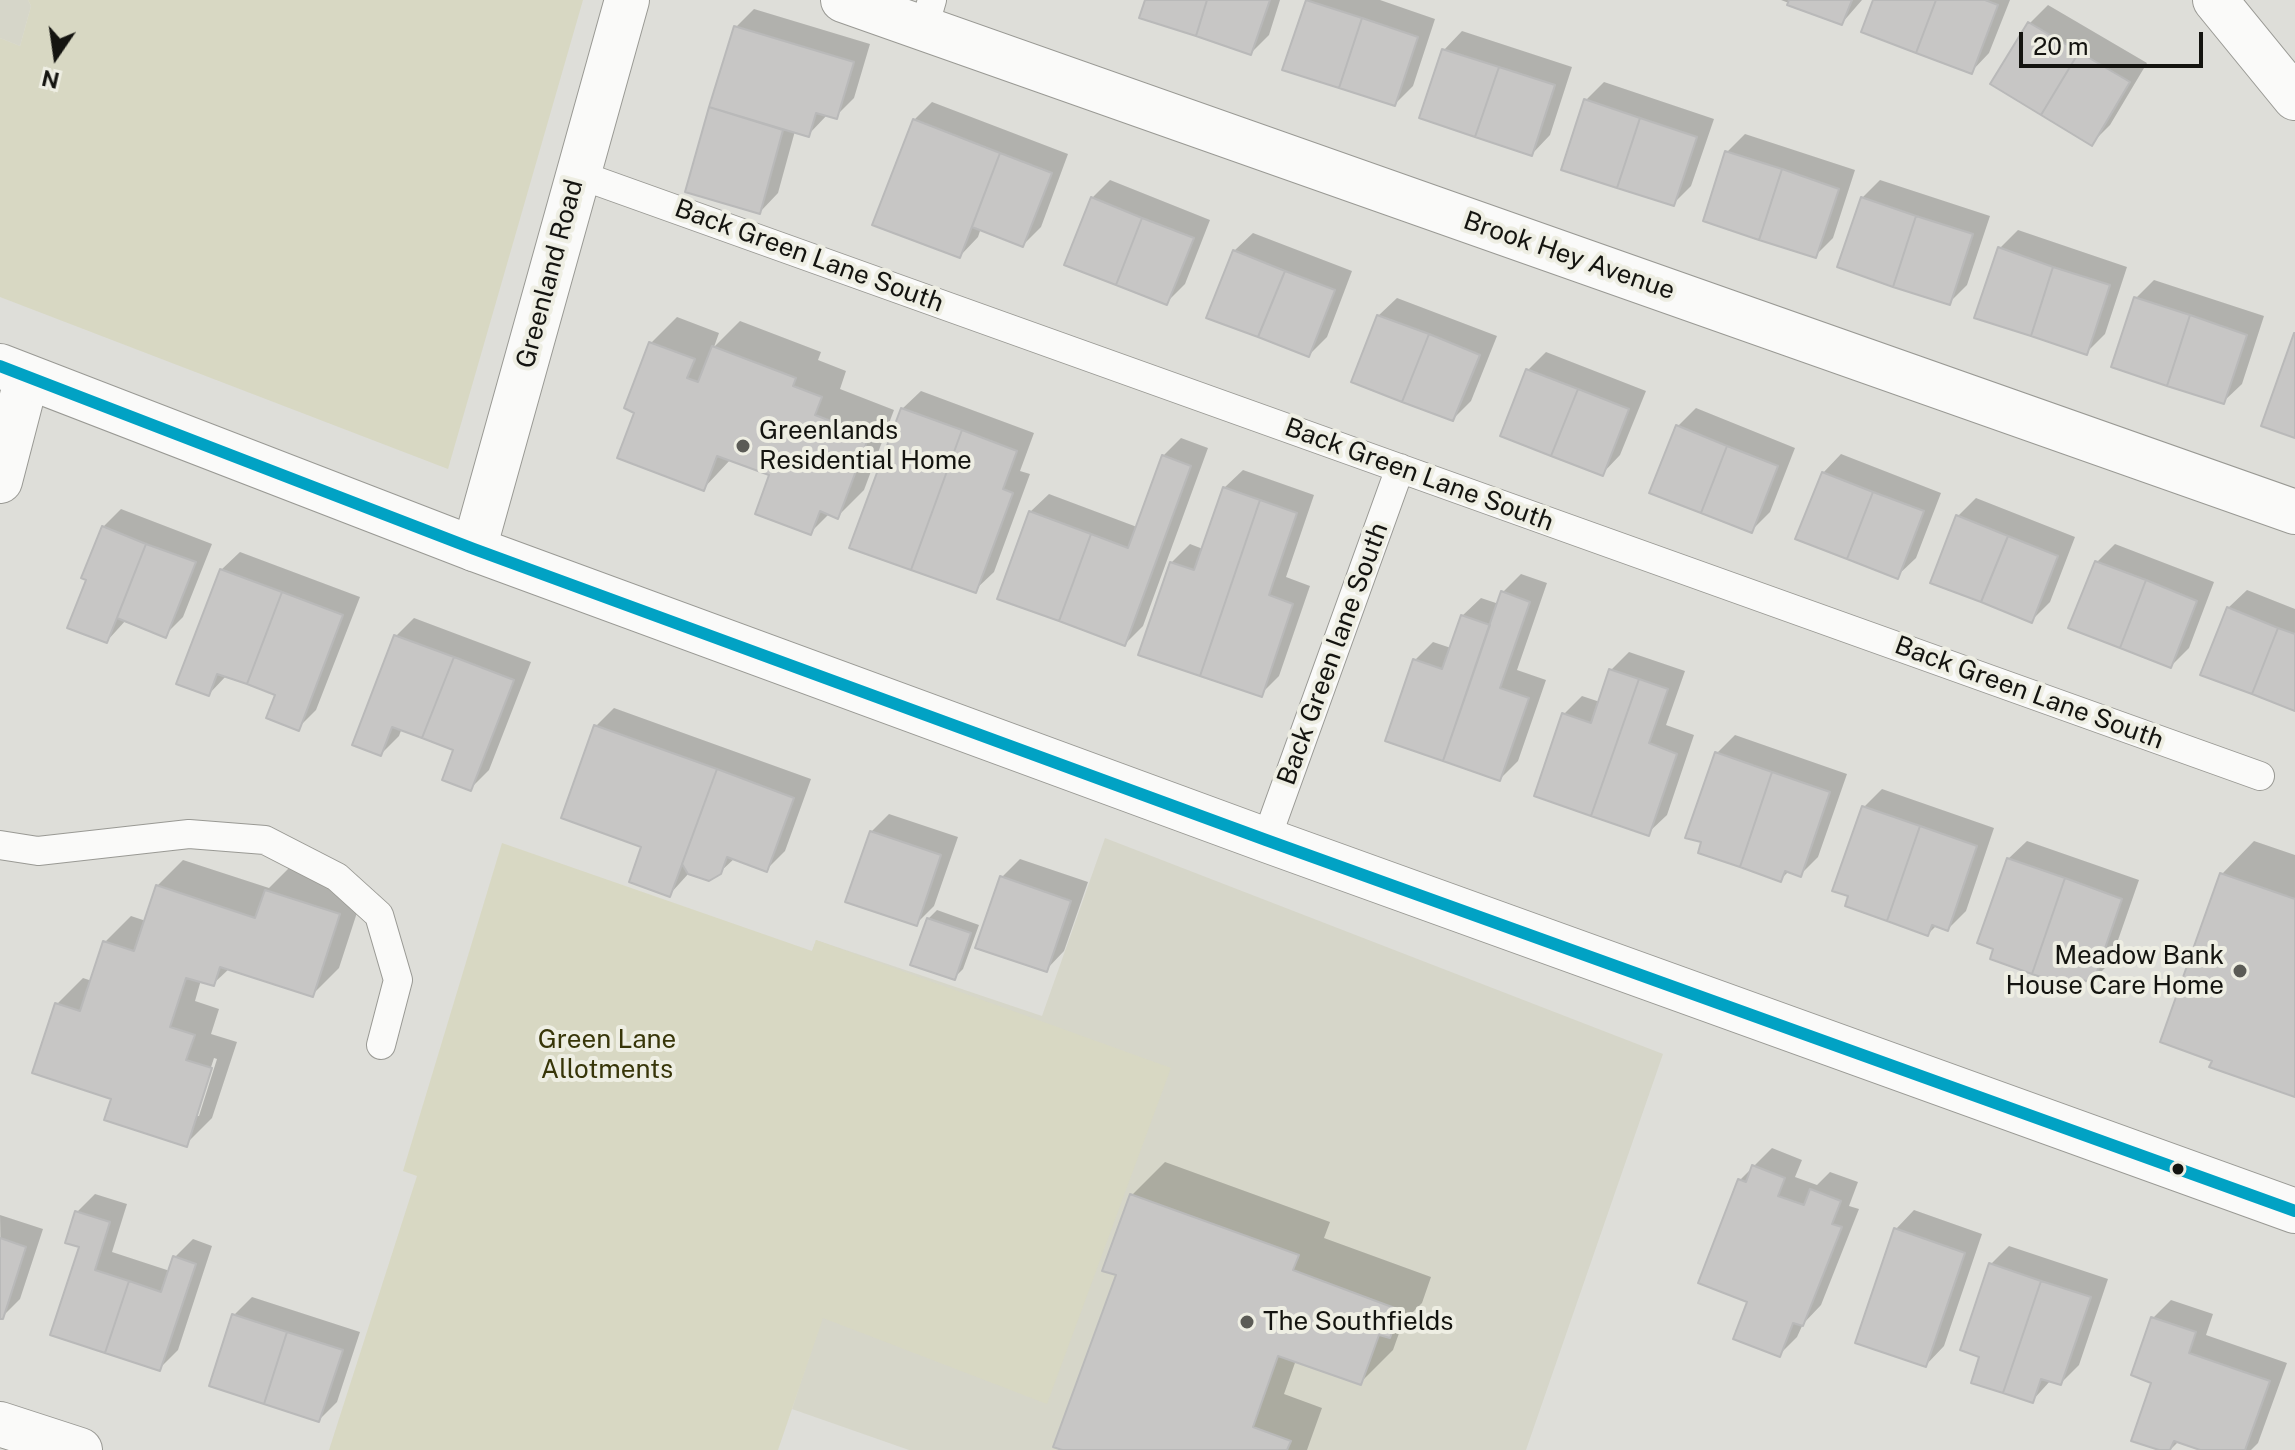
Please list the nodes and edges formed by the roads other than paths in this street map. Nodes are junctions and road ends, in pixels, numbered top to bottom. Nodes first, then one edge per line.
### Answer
1 (627, 0) edge
2 (843, 0) edge
3 (2215, 0) edge
4 (928, 14) edge
5 (2295, 98) edge
6 (577, 174) junction
7 (14, 371) edge
8 (1400, 468) junction
9 (0, 481) edge
10 (2295, 512) edge
11 (474, 549) junction
12 (2260, 776) dead end
13 (1266, 840) junction
14 (0, 845) edge
15 (381, 1045) dead end
16 (2295, 1211) edge
17 (0, 1424) edge
18 (80, 1450) edge

1 - 6 street, Greenland Road
2 - 4 street, Brook Hey Avenue
3 - 5 street
4 - 10 street, Brook Hey Avenue
6 - 8 lane, Back Green Lane South
6 - 11 street, Greenland Road
7 - 9 street
7 - 11 street
8 - 12 lane, Back Green Lane South
8 - 13 lane, Back Green lane South
11 - 13 street
13 - 16 street
14 - 15 lane
17 - 18 street

